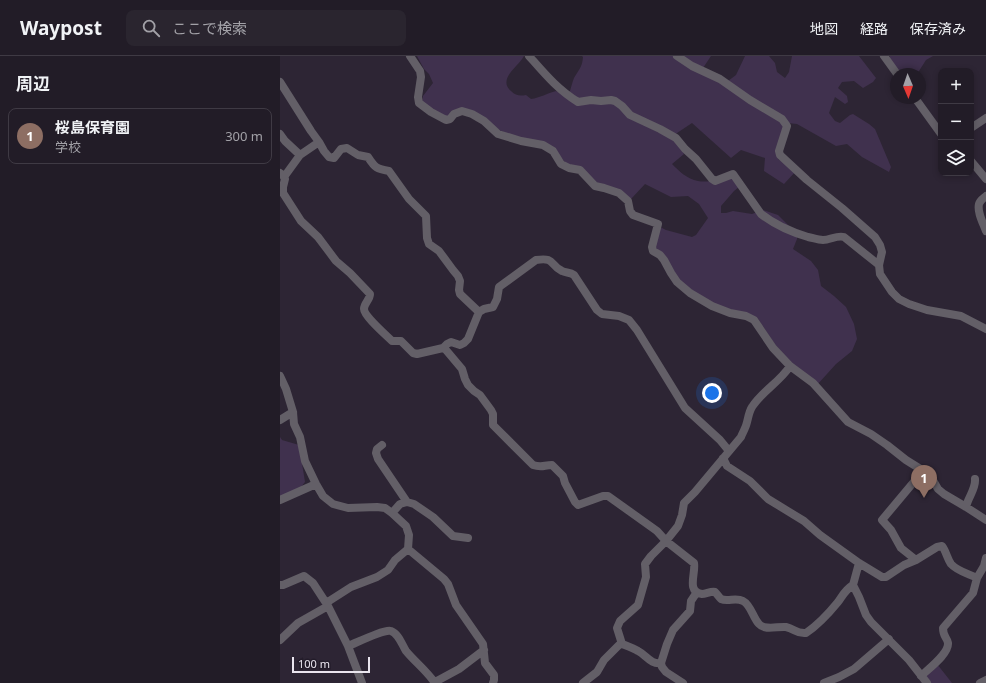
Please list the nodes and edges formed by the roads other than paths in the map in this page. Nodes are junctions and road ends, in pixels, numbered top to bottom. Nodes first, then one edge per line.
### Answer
1 (410, 56) edge
2 (529, 56) edge
3 (677, 56) edge
4 (884, 56) edge
5 (893, 68) edge
6 (280, 82) edge
7 (919, 104) edge
8 (986, 118) edge
9 (974, 126) edge
10 (938, 130) edge
11 (280, 134) edge
12 (319, 142) junction
13 (300, 154) junction
14 (974, 165) edge
15 (282, 175) edge
16 (986, 179) edge
17 (986, 196) edge
18 (986, 231) edge
19 (878, 265) junction
20 (479, 312) junction
21 (986, 329) edge
22 (443, 348) junction
23 (790, 366) junction
24 (280, 376) edge
25 (293, 412) junction
26 (280, 420) edge
27 (382, 445) dead end
28 (729, 451) junction
29 (723, 458) junction
30 (923, 471) junction
31 (975, 479) dead end
32 (316, 484) junction
33 (280, 500) edge
34 (407, 502) junction
35 (966, 507) junction
36 (392, 513) junction
37 (986, 520) edge
38 (468, 538) dead end
39 (666, 541) junction
40 (408, 549) junction
41 (986, 558) edge
42 (916, 560) junction
43 (859, 563) junction
44 (977, 578) junction
45 (280, 585) edge
46 (853, 585) junction
47 (697, 592) junction
48 (327, 604) junction
49 (889, 638) junction
50 (280, 640) edge
51 (621, 644) junction
52 (348, 646) junction
53 (484, 650) junction
54 (661, 663) junction
55 (921, 676) junction
56 (986, 680) edge
57 (362, 683) edge
58 (435, 683) edge
59 (493, 683) edge
60 (583, 683) edge
61 (683, 683) edge
62 (824, 683) edge
63 (926, 683) edge
64 (980, 683) edge

1 - 23 street
2 - 19 street
3 - 19 street
4 - 5 street
6 - 12 street
7 - 10 street
8 - 9 street
11 - 13 street
12 - 13 street
12 - 20 street
13 - 15 street
14 - 16 street
15 - 22 street
17 - 18 street
19 - 21 street
20 - 22 street
20 - 28 street
22 - 39 street
23 - 28 street
23 - 30 street
24 - 25 street
25 - 26 street
25 - 32 street
27 - 34 street
28 - 29 street
29 - 39 street
29 - 43 street
30 - 35 street
30 - 42 street
31 - 35 street
32 - 33 street
32 - 36 street
34 - 36 street
34 - 38 street
35 - 37 street
36 - 40 street
39 - 47 street
39 - 51 street
40 - 48 street
40 - 53 street
41 - 44 street
42 - 43 street
42 - 44 street
43 - 46 street
44 - 55 street
45 - 48 street
46 - 47 street
46 - 49 street
47 - 54 street
48 - 50 street
48 - 52 street
49 - 55 street
49 - 62 street
51 - 54 street
51 - 60 street
52 - 57 street
52 - 58 street
53 - 58 street
53 - 59 street
54 - 61 street
55 - 63 street
56 - 64 street

